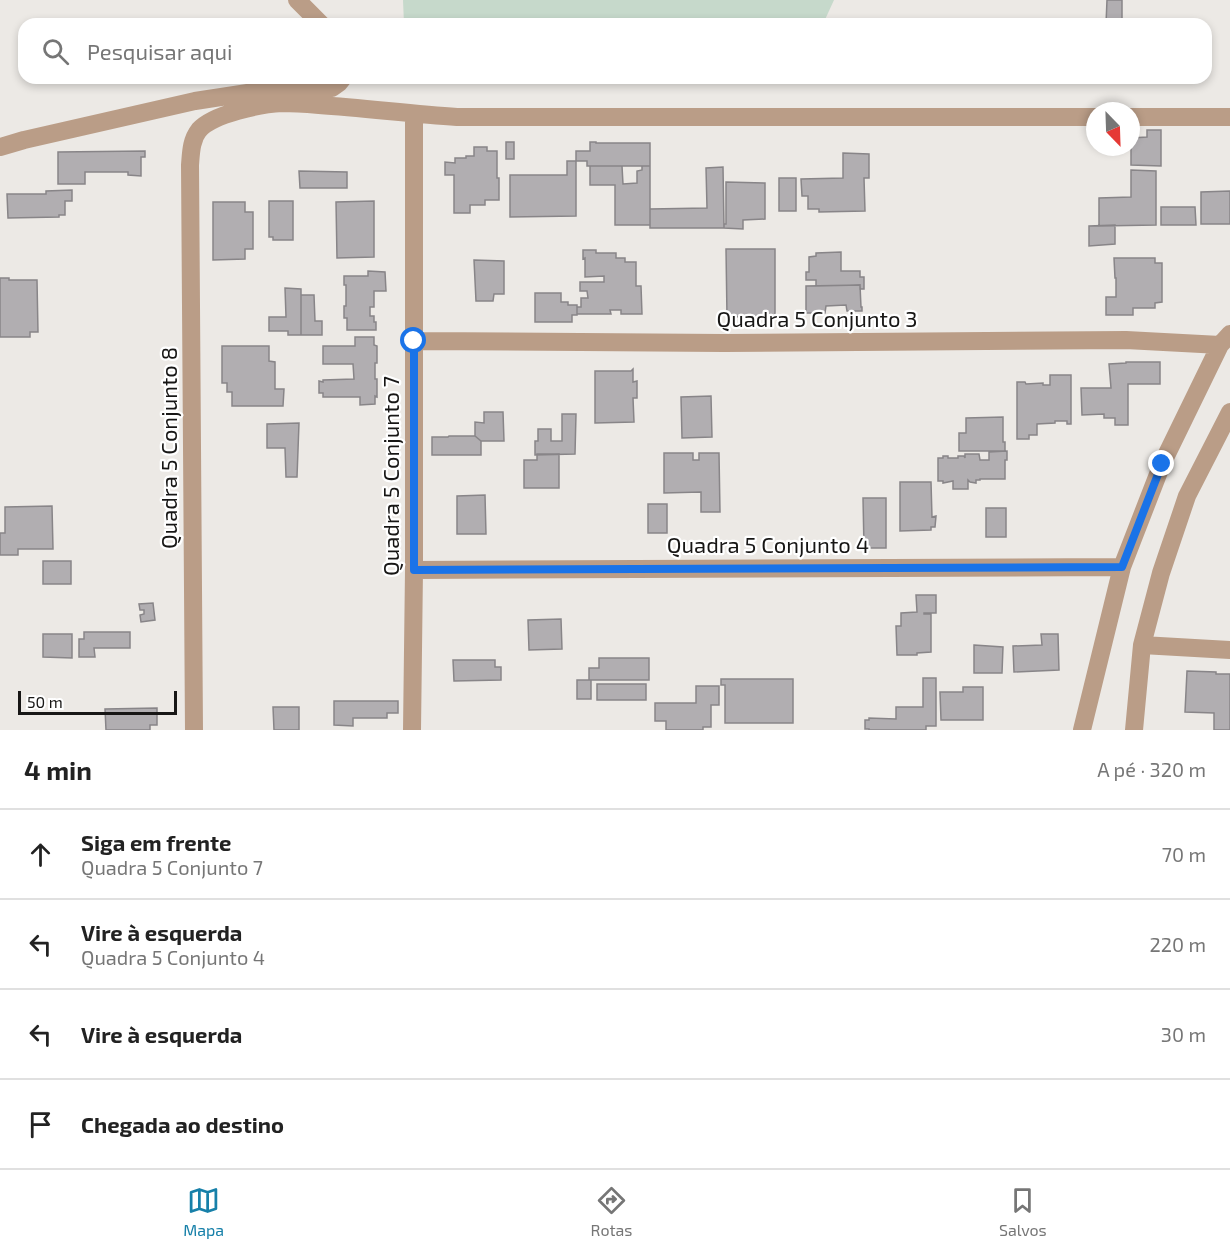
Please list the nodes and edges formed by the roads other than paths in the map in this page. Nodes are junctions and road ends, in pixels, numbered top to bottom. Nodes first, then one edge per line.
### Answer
1 (297, 0) edge
2 (315, 18) edge
3 (338, 84) edge
4 (414, 114) junction
5 (1086, 117) edge
6 (1140, 117) edge
7 (1230, 117) edge
8 (0, 147) edge
9 (1225, 339) edge
10 (414, 341) junction
11 (1230, 412) edge
12 (1122, 567) junction
13 (414, 570) junction
14 (1142, 645) junction
15 (1230, 650) edge
16 (194, 730) edge
17 (412, 730) edge
18 (1082, 730) edge
19 (1134, 730) edge

1 - 2 street
3 - 8 street
4 - 5 street, Quadra 5 Conjunto 8
4 - 10 street, Quadra 5 Conjunto 7
4 - 16 street, Quadra 5 Conjunto 8
6 - 7 street
9 - 10 street, Quadra 5 Conjunto 3
9 - 12 street
10 - 13 street, Quadra 5 Conjunto 7
11 - 14 street
12 - 13 street, Quadra 5 Conjunto 4
12 - 18 street
13 - 17 street, Quadra 5 Conjunto 7
14 - 15 street
14 - 19 street

